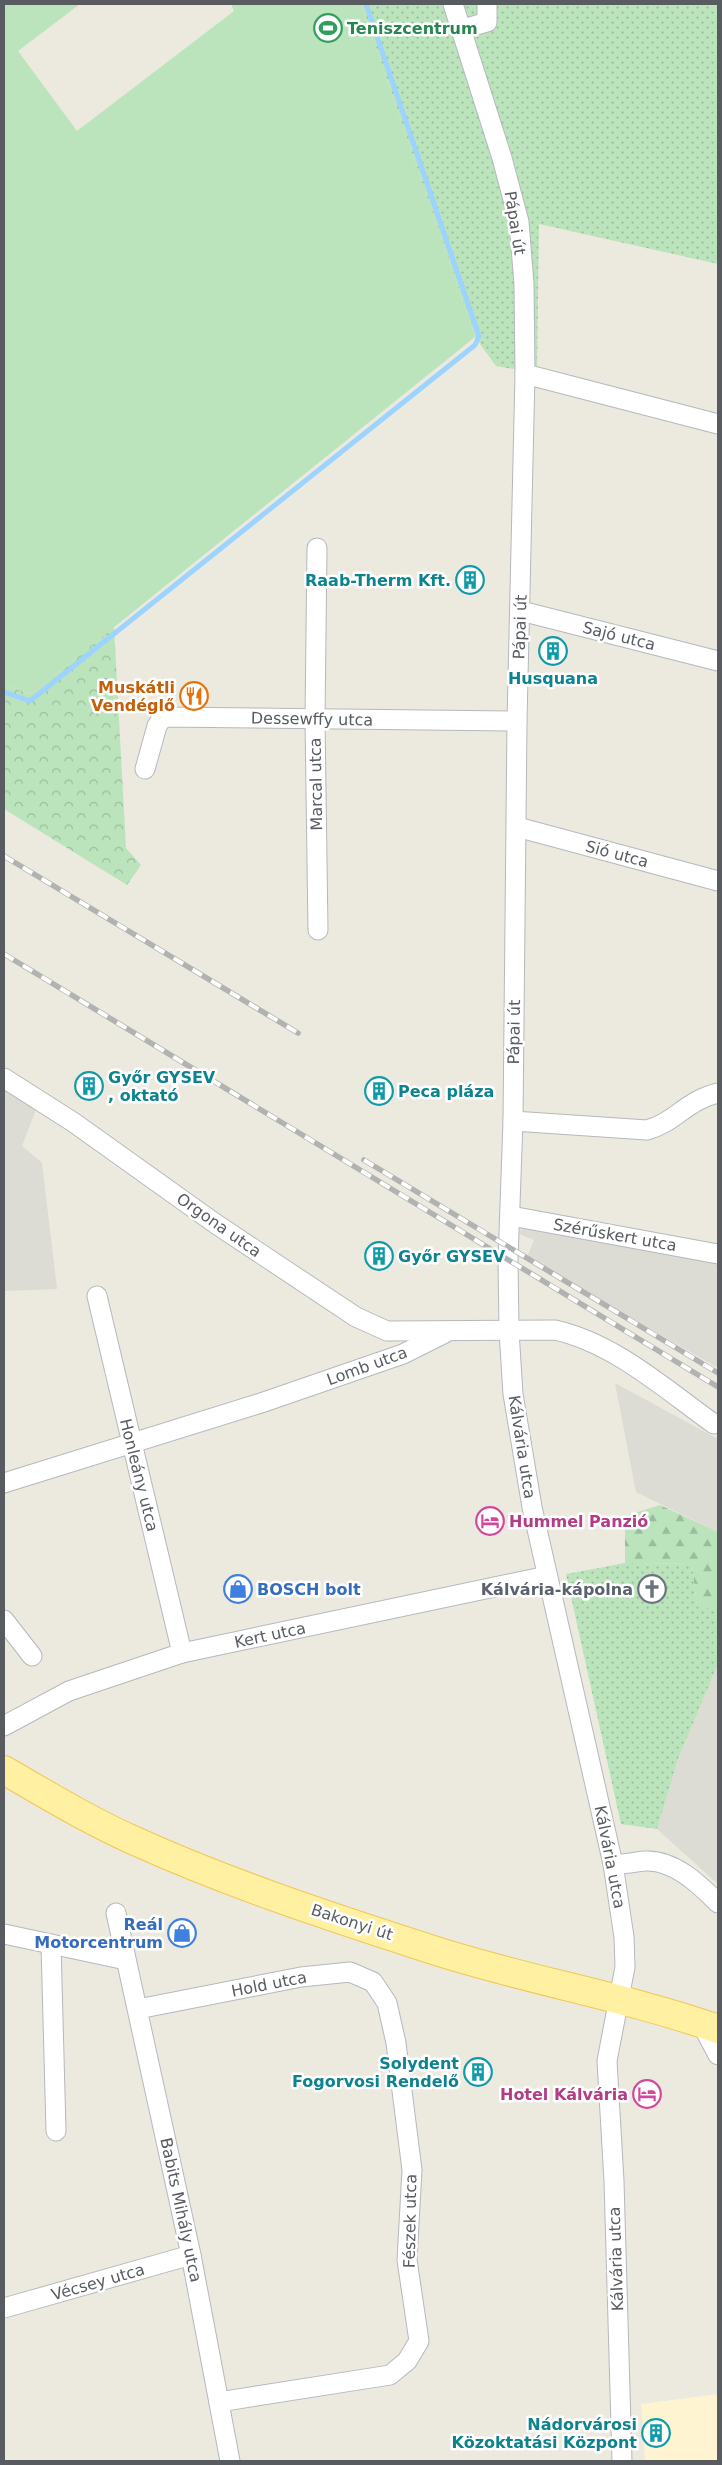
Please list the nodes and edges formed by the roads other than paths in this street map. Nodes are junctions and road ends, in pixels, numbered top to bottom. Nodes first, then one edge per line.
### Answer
1 (454, 4) edge
2 (487, 4) edge
3 (462, 29) junction
4 (525, 374) junction
5 (718, 424) edge
6 (317, 548) dead end
7 (521, 611) junction
8 (718, 661) edge
9 (314, 720) junction
10 (517, 721) junction
11 (145, 769) dead end
12 (516, 827) junction
13 (718, 881) edge
14 (318, 930) dead end
15 (4, 1078) edge
16 (718, 1093) edge
17 (513, 1121) junction
18 (511, 1216) junction
19 (718, 1254) edge
20 (508, 1260) joint
21 (97, 1296) dead end
22 (448, 1331) junction
23 (509, 1331) junction
24 (714, 1424) dead end
25 (131, 1444) junction
26 (4, 1483) edge
27 (547, 1576) junction
28 (4, 1620) edge
29 (182, 1653) junction
30 (32, 1656) dead end
31 (4, 1726) edge
32 (4, 1770) edge
33 (614, 1864) junction
34 (718, 1903) edge
35 (116, 1913) dead end
36 (4, 1934) edge
37 (51, 1944) junction
38 (126, 1960) junction
39 (619, 2000) junction
40 (387, 2003) joint
41 (138, 2009) junction
42 (710, 2026) edge
43 (718, 2055) edge
44 (56, 2131) dead end
45 (192, 2255) junction
46 (4, 2308) edge
47 (218, 2402) junction
48 (230, 2461) edge
49 (622, 2461) edge

1 - 3 street, Pápai út
2 - 3 street
3 - 4 street, Pápai út
4 - 5 street
4 - 7 street, Pápai út
6 - 9 street, Marcal utca
7 - 8 street, Sajó utca
7 - 10 street, Pápai út
9 - 10 street, Dessewffy utca
9 - 11 street, Dessewffy utca
9 - 14 street, Marcal utca
10 - 12 street, Pápai út
12 - 13 street, Sió utca
12 - 17 street, Pápai út
15 - 22 street, Orgona utca
16 - 17 street
17 - 18 street, Pápai út
18 - 19 street, Szérűskert utca
18 - 20 street, Pápai út
20 - 23 street, Kálvária utca
21 - 25 street, Honleány utca
22 - 23 street, Lomb utca
22 - 25 street, Lomb utca
23 - 24 street, Lomb utca
23 - 27 street, Kálvária utca
25 - 26 street, Lomb utca
25 - 29 street, Honleány utca
27 - 29 street, Kert utca
27 - 33 street, Kálvária utca
28 - 30 street
29 - 31 street, Kert utca
32 - 39 main road, Bakonyi út
33 - 34 street
33 - 39 street, Kálvária utca
35 - 38 street, Babits Mihály utca
36 - 37 street
37 - 38 street
37 - 44 street
38 - 41 street, Babits Mihály utca
39 - 42 main road, Bakonyi út
39 - 49 street, Kálvária utca
40 - 41 street, Hold utca
40 - 47 street, Fészek utca
41 - 45 street, Babits Mihály utca
42 - 43 street
45 - 46 street, Vécsey utca
45 - 47 street, Babits Mihály utca
47 - 48 street, Babits Mihály utca

